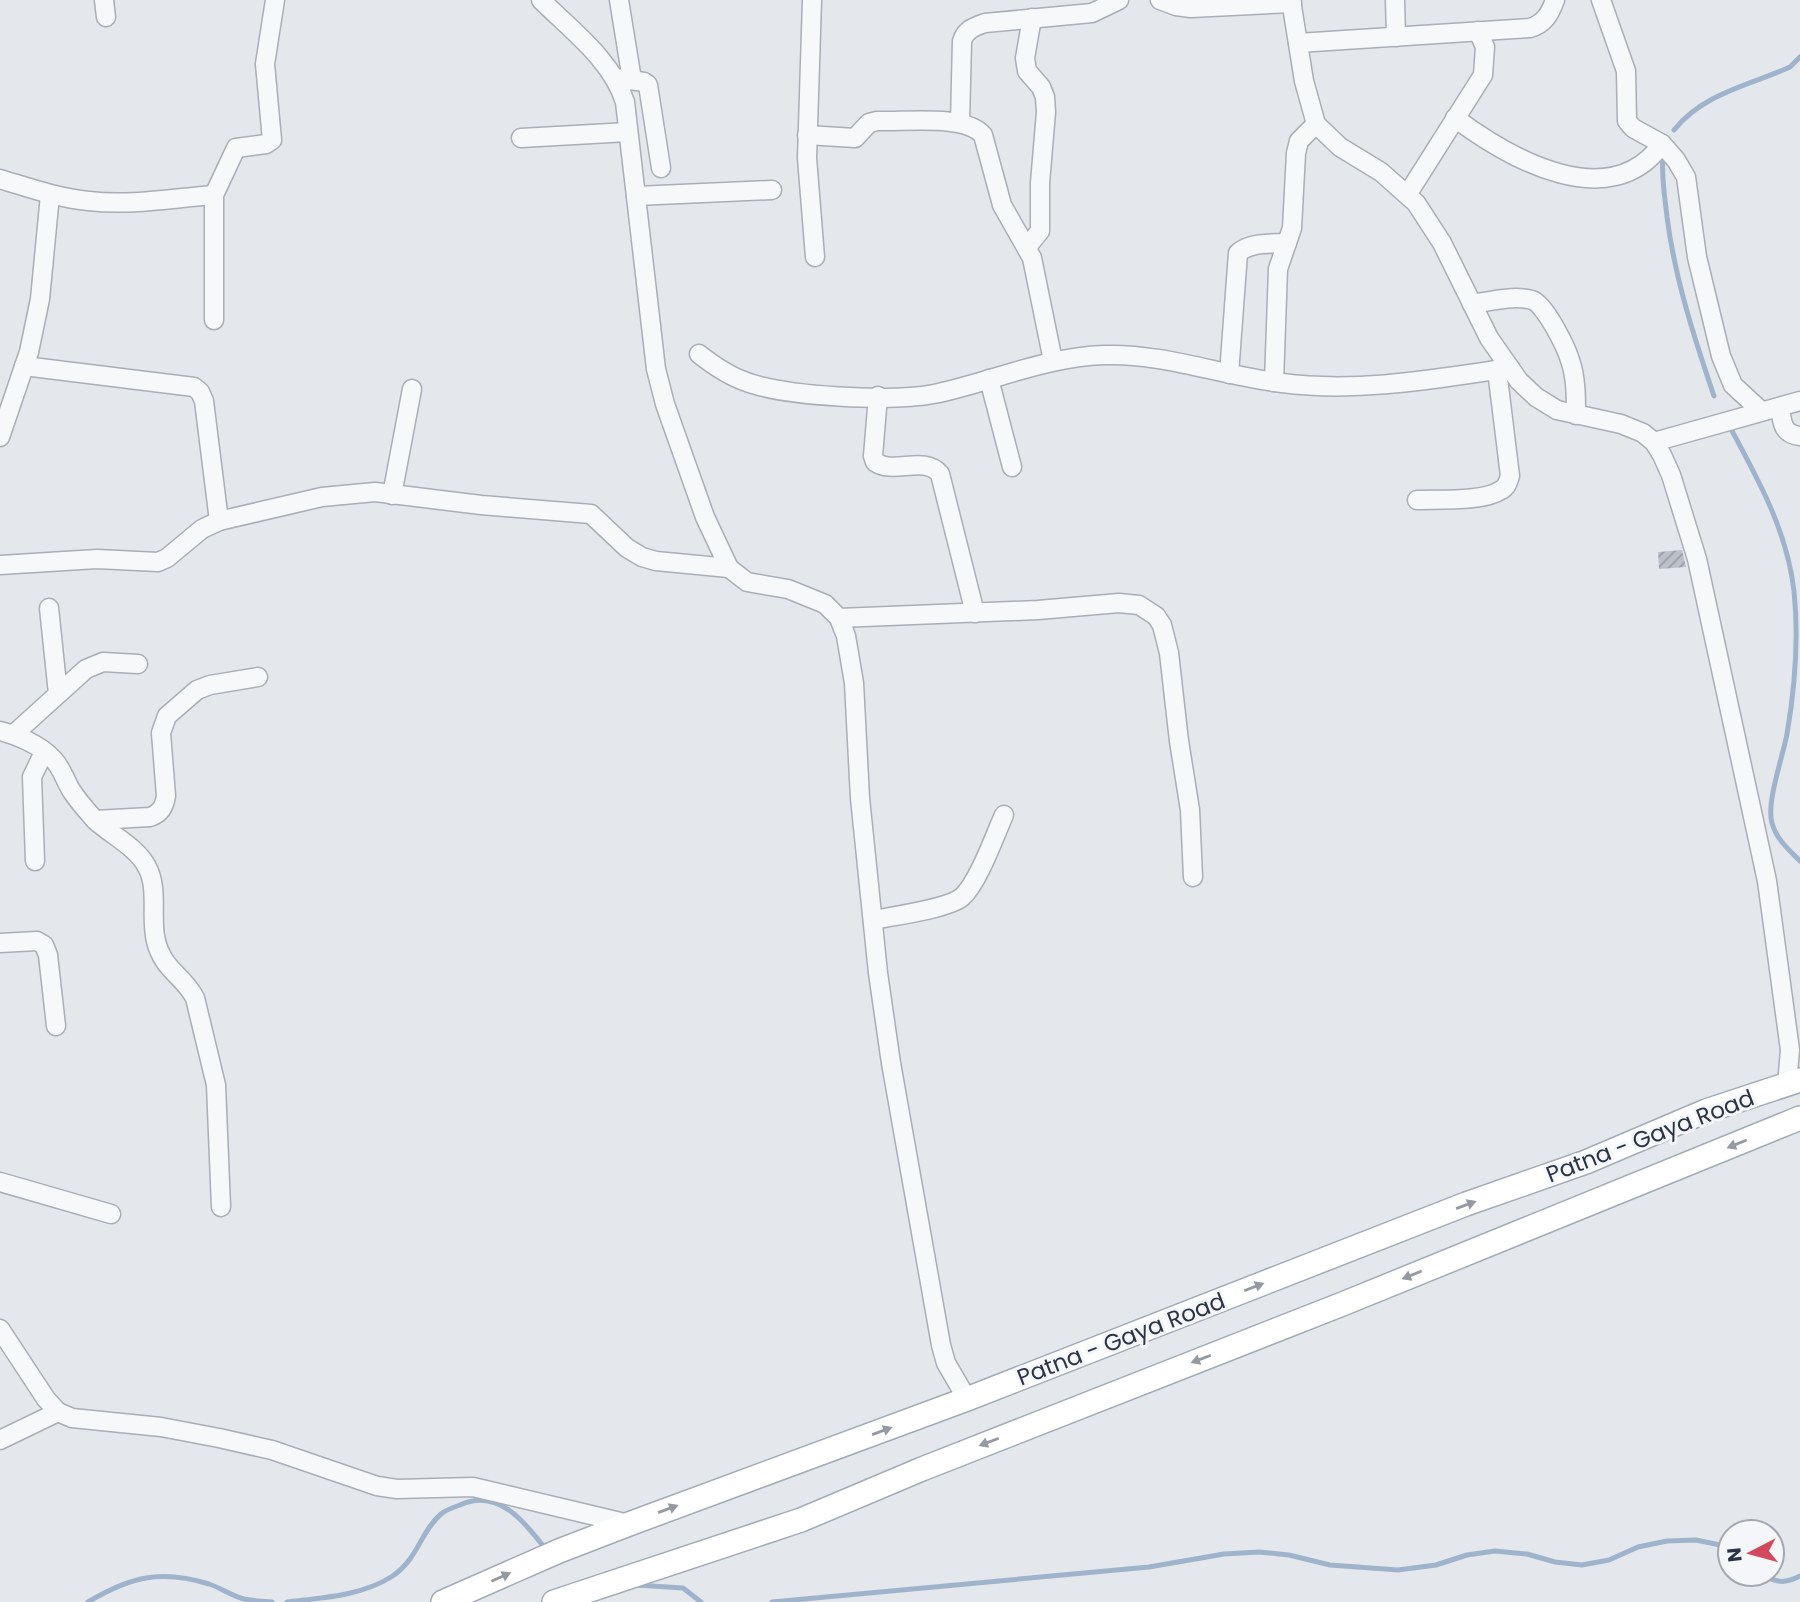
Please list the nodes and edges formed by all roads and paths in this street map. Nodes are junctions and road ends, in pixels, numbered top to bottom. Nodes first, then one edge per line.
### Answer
1 (275, 0) edge
2 (541, 0) edge
3 (619, 0) edge
4 (812, 0) edge
5 (1119, 0) edge
6 (1160, 0) edge
7 (1395, 0) edge
8 (1555, 0) edge
9 (1597, 1) edge
10 (1291, 2) edge
11 (1032, 18) junction
12 (1478, 31) junction
13 (1396, 37) junction
14 (1297, 43) junction
15 (624, 79) junction
16 (1455, 118) junction
17 (960, 122) junction
18 (1316, 124) junction
19 (628, 132) junction
20 (807, 135) junction
21 (520, 138) dead end
22 (1662, 144) junction
23 (661, 168) dead end
24 (0, 179) edge
25 (772, 190) dead end
26 (50, 195) junction
27 (214, 195) junction
28 (1407, 195) junction
29 (636, 196) junction
30 (1287, 243) junction
31 (1027, 247) junction
32 (815, 257) dead end
33 (1472, 304) junction
34 (214, 320) dead end
35 (699, 354) dead end
36 (1053, 361) junction
37 (24, 366) junction
38 (1503, 369) junction
39 (1229, 374) junction
40 (989, 379) junction
41 (1274, 382) junction
42 (412, 388) dead end
43 (878, 396) junction
44 (1800, 401) edge
45 (1780, 407) junction
46 (1760, 411) junction
47 (1576, 415) junction
48 (1800, 436) edge
49 (0, 437) edge
50 (1654, 442) junction
51 (1012, 467) dead end
52 (392, 495) junction
53 (1417, 500) dead end
54 (219, 522) junction
55 (0, 565) edge
56 (729, 568) junction
57 (49, 608) dead end
58 (975, 613) junction
59 (839, 618) junction
60 (138, 664) dead end
61 (258, 677) dead end
62 (58, 694) junction
63 (7, 733) edge
64 (44, 752) junction
65 (1004, 815) dead end
66 (96, 820) junction
67 (35, 861) dead end
68 (1193, 877) dead end
69 (873, 920) junction
70 (0, 943) edge
71 (56, 1026) dead end
72 (1794, 1082) edge
73 (1800, 1118) edge
74 (0, 1182) edge
75 (221, 1207) dead end
76 (111, 1214) dead end
77 (0, 1329) edge
78 (967, 1399) junction
79 (58, 1412) junction
80 (0, 1440) edge
81 (629, 1524) junction
82 (443, 1602) edge
83 (554, 1602) edge

1 - 27 street
2 - 15 street
3 - 15 street
4 - 20 street
5 - 11 street
6 - 10 street
7 - 13 street
8 - 12 street
9 - 22 street
10 - 14 street
11 - 17 street
11 - 31 street
12 - 13 street
12 - 16 street
13 - 14 street
14 - 18 street
15 - 19 street
15 - 23 street
16 - 22 street
16 - 28 street
17 - 20 street
17 - 31 street
18 - 28 street
18 - 30 street
19 - 21 street
19 - 29 street
20 - 32 street
22 - 46 street
24 - 26 street
25 - 29 street
26 - 27 street
26 - 37 street
27 - 34 street
28 - 33 street
29 - 56 street
30 - 39 street
30 - 41 street
31 - 36 street
33 - 38 street
33 - 47 street
35 - 43 street
36 - 39 street
36 - 40 street
37 - 49 street
37 - 54 street
38 - 41 street
38 - 47 street
38 - 53 street
39 - 41 street
40 - 43 street
40 - 51 street
42 - 52 street
43 - 58 street
44 - 45 street
45 - 46 street
45 - 48 street
46 - 50 street
47 - 50 street
50 - 72 street
52 - 54 street
52 - 56 street
54 - 55 street
56 - 59 street
57 - 62 street
58 - 59 street
58 - 68 street
59 - 69 street
60 - 62 street
61 - 66 street
62 - 63 street
63 - 64 street
64 - 66 street
64 - 67 street
65 - 69 street
66 - 75 street
69 - 78 street
70 - 71 street
78 -> 72 main road, Patna - Gaya Road
73 -> 83 main road
74 - 76 street
77 - 79 street
81 -> 78 main road, Patna - Gaya Road
79 - 80 street
79 - 81 street
82 -> 81 main road, Patna - Gaya Road

